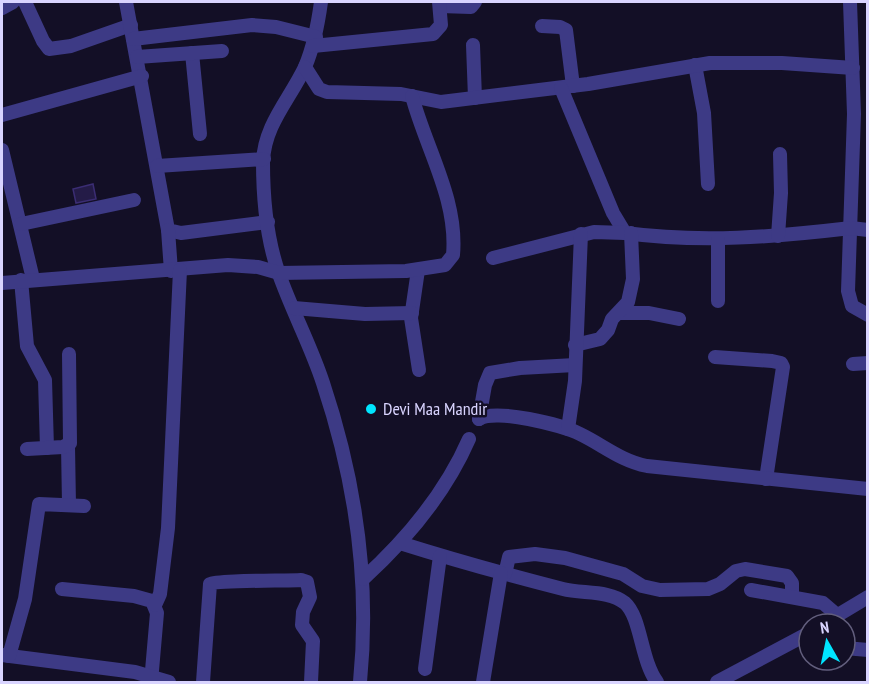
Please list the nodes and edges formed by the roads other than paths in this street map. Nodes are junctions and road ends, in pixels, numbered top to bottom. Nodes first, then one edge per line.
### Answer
1 (14, 2) edge
2 (25, 2) edge
3 (126, 2) edge
4 (321, 2) edge
5 (475, 2) edge
6 (850, 2) edge
7 (440, 4) edge
8 (2, 8) edge
9 (542, 27) dead end
10 (132, 32) junction
11 (314, 42) junction
12 (474, 45) dead end
13 (222, 51) dead end
14 (192, 53) junction
15 (137, 57) junction
16 (696, 65) junction
17 (305, 67) junction
18 (853, 68) junction
19 (142, 76) junction
20 (567, 87) junction
21 (412, 96) junction
22 (475, 98) junction
23 (2, 115) edge
24 (201, 134) dead end
25 (2, 150) edge
26 (780, 154) dead end
27 (264, 159) junction
28 (157, 166) junction
29 (708, 184) dead end
30 (134, 200) dead end
31 (268, 222) junction
32 (21, 224) junction
33 (851, 228) junction
34 (168, 230) junction
35 (867, 230) edge
36 (628, 233) junction
37 (581, 234) junction
38 (778, 236) junction
39 (718, 240) junction
40 (493, 258) dead end
41 (418, 270) junction
42 (176, 271) junction
43 (279, 273) junction
44 (2, 278) edge
45 (27, 280) junction
46 (718, 301) dead end
47 (294, 308) junction
48 (412, 313) junction
49 (619, 313) junction
50 (867, 315) edge
51 (679, 319) dead end
52 (575, 345) junction
53 (69, 354) dead end
54 (715, 357) dead end
55 (575, 365) junction
56 (419, 370) dead end
57 (568, 429) junction
58 (469, 439) dead end
59 (68, 446) junction
60 (47, 448) junction
61 (27, 449) dead end
62 (766, 479) junction
63 (867, 489) edge
64 (69, 505) junction
65 (84, 506) dead end
66 (400, 543) junction
67 (441, 556) junction
68 (503, 573) junction
69 (363, 579) junction
70 (62, 589) dead end
71 (752, 590) dead end
72 (792, 597) junction
73 (867, 597) edge
74 (155, 605) junction
75 (834, 612) edge
76 (842, 612) edge
77 (797, 642) edge
78 (5, 656) edge
79 (425, 669) dead end
80 (151, 680) edge
81 (170, 682) edge
82 (203, 682) edge
83 (311, 682) edge
84 (360, 682) edge
85 (483, 682) edge
86 (657, 682) edge
87 (717, 682) edge

1 - 8 street
2 - 10 street
3 - 10 street
4 - 11 street
5 - 7 street
6 - 18 street
7 - 11 street
9 - 20 street
10 - 11 street
10 - 15 street
11 - 17 street
12 - 22 street
13 - 14 street
14 - 15 street
14 - 24 street
15 - 19 street
16 - 18 street
16 - 20 street
16 - 29 street
17 - 21 street
17 - 27 street
18 - 33 street
19 - 23 street
19 - 28 street
20 - 22 street
20 - 36 street
21 - 22 street
21 - 41 street
25 - 32 street
26 - 38 street
27 - 28 street
27 - 31 street
28 - 34 street
30 - 32 street
31 - 34 street
31 - 43 street
32 - 45 street
33 - 35 street
33 - 38 street
33 - 50 street
34 - 42 street
36 - 37 street
36 - 39 street
36 - 49 street
37 - 40 street
37 - 52 street
38 - 39 street
39 - 46 street
41 - 43 street
41 - 48 street
42 - 43 street
42 - 45 street
42 - 74 street
43 - 47 street
44 - 45 street
45 - 60 street
47 - 48 street
47 - 69 street
48 - 56 street
49 - 51 street
49 - 52 street
52 - 55 street
53 - 59 street
54 - 62 street
55 - 57 street
55 - 57 street
57 - 62 street
58 - 66 street
59 - 60 street
59 - 64 street
60 - 61 street
62 - 63 street
64 - 65 street
64 - 78 street
66 - 67 street
66 - 69 street
67 - 68 street
67 - 79 street
68 - 72 street
68 - 85 street
68 - 86 street
69 - 84 street
70 - 74 street
71 - 72 street
72 - 75 street
73 - 76 street
74 - 80 street
77 - 87 street
78 - 80 street
80 - 81 street
82 - 83 street

